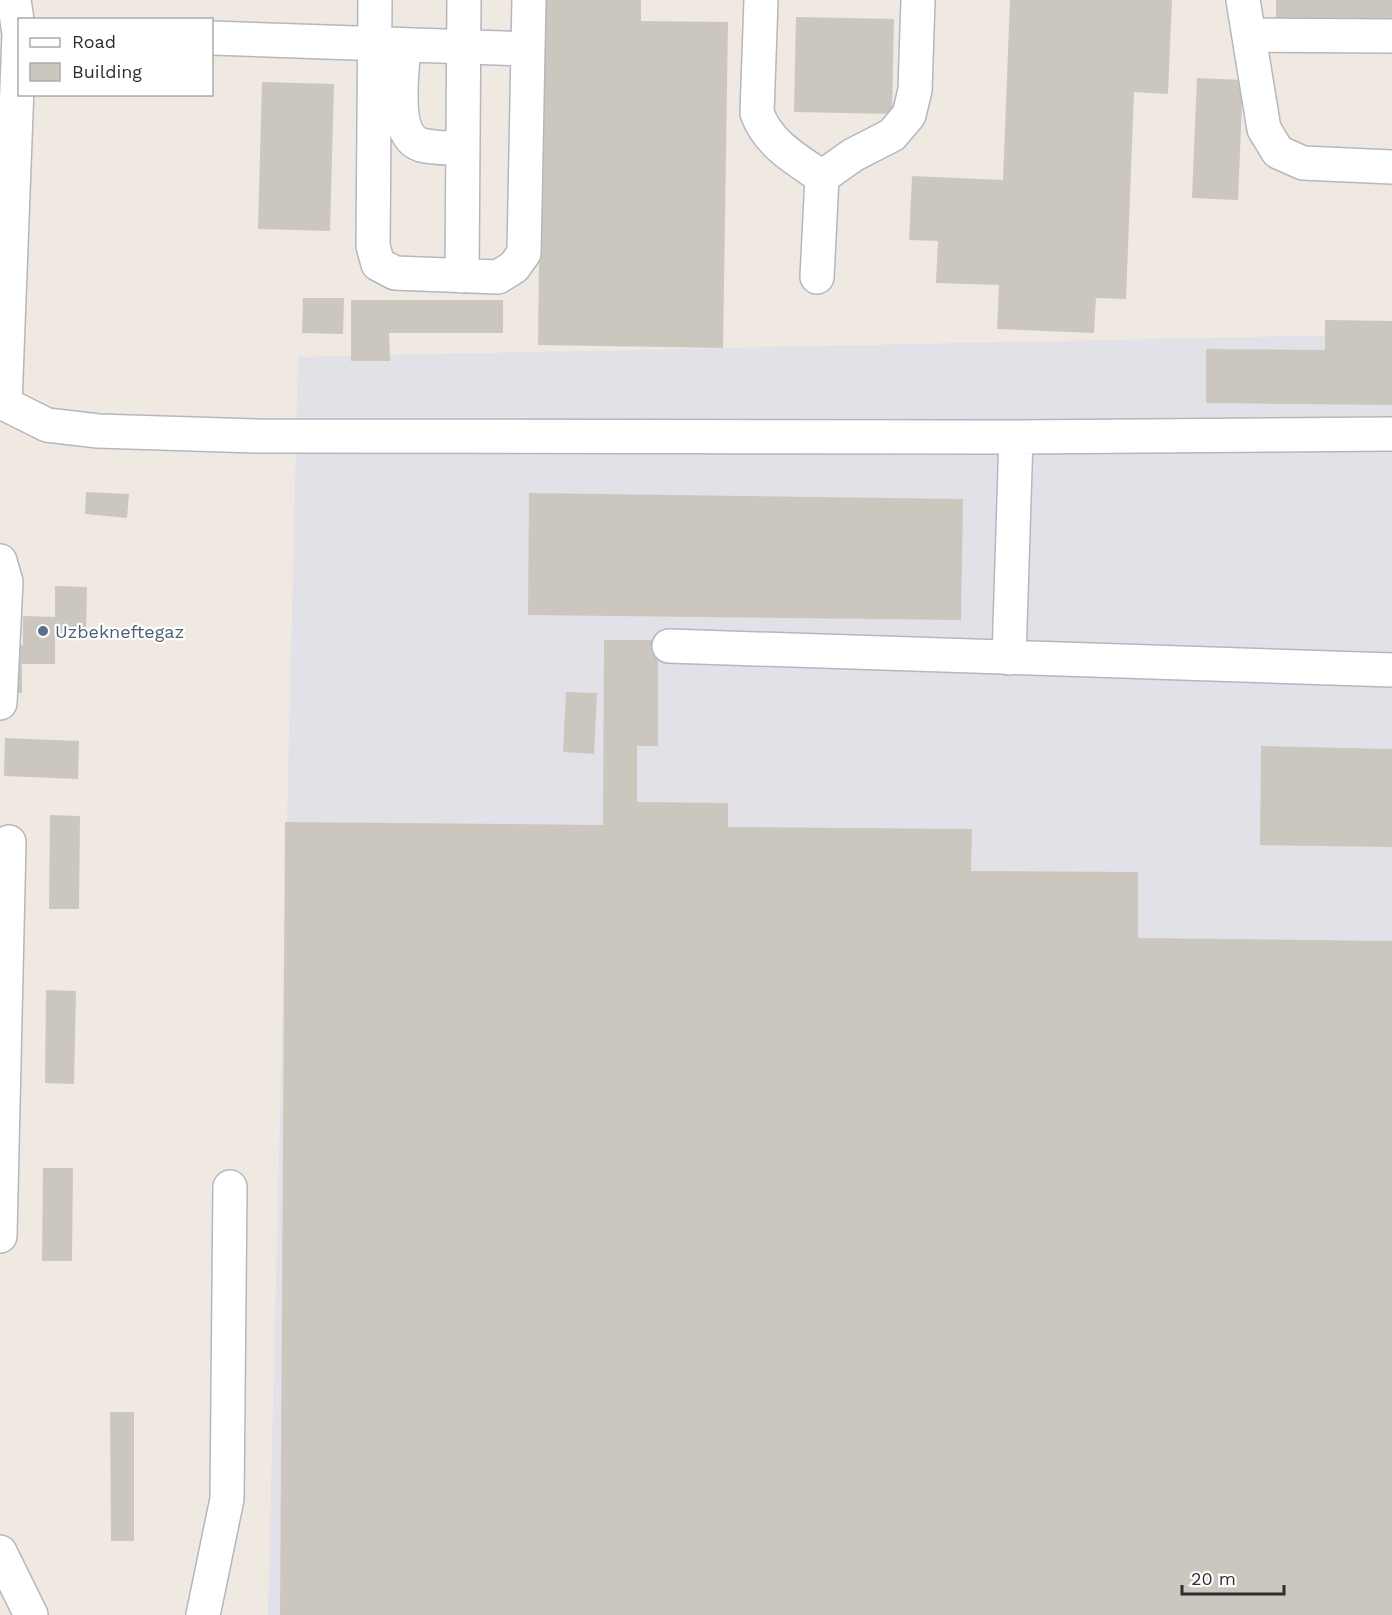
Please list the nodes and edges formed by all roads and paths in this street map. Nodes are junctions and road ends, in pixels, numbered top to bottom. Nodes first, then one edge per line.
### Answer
1 (14, 0) edge
2 (375, 0) edge
3 (464, 0) edge
4 (529, 0) edge
5 (761, 0) edge
6 (918, 0) edge
7 (1243, 0) edge
8 (18, 27) edge
9 (1249, 35) junction
10 (1392, 36) edge
11 (213, 38) edge
12 (390, 44) junction
13 (464, 47) junction
14 (528, 49) junction
15 (18, 60) edge
16 (463, 149) junction
17 (1392, 167) edge
18 (822, 177) junction
19 (462, 276) junction
20 (817, 277) dead end
21 (1392, 434) edge
22 (1016, 437) junction
23 (0, 561) edge
24 (669, 646) dead end
25 (1009, 658) junction
26 (1392, 670) edge
27 (0, 703) edge
28 (9, 842) dead end
29 (230, 1186) dead end
30 (0, 1236) edge
31 (0, 1552) edge
32 (31, 1615) edge
33 (203, 1615) edge

1 - 8 lane
2 - 12 lane
3 - 13 lane
4 - 14 lane
5 - 18 lane
6 - 18 lane
7 - 9 lane
9 - 10 lane
9 - 17 lane
11 - 12 lane
12 - 13 lane
12 - 16 lane
12 - 19 lane
13 - 14 lane
13 - 16 lane
14 - 19 lane
15 - 22 lane
16 - 19 lane
18 - 20 lane
21 - 22 lane
22 - 25 lane
23 - 27 lane
24 - 25 lane
25 - 26 lane
28 - 30 lane
29 - 33 lane
31 - 32 lane

